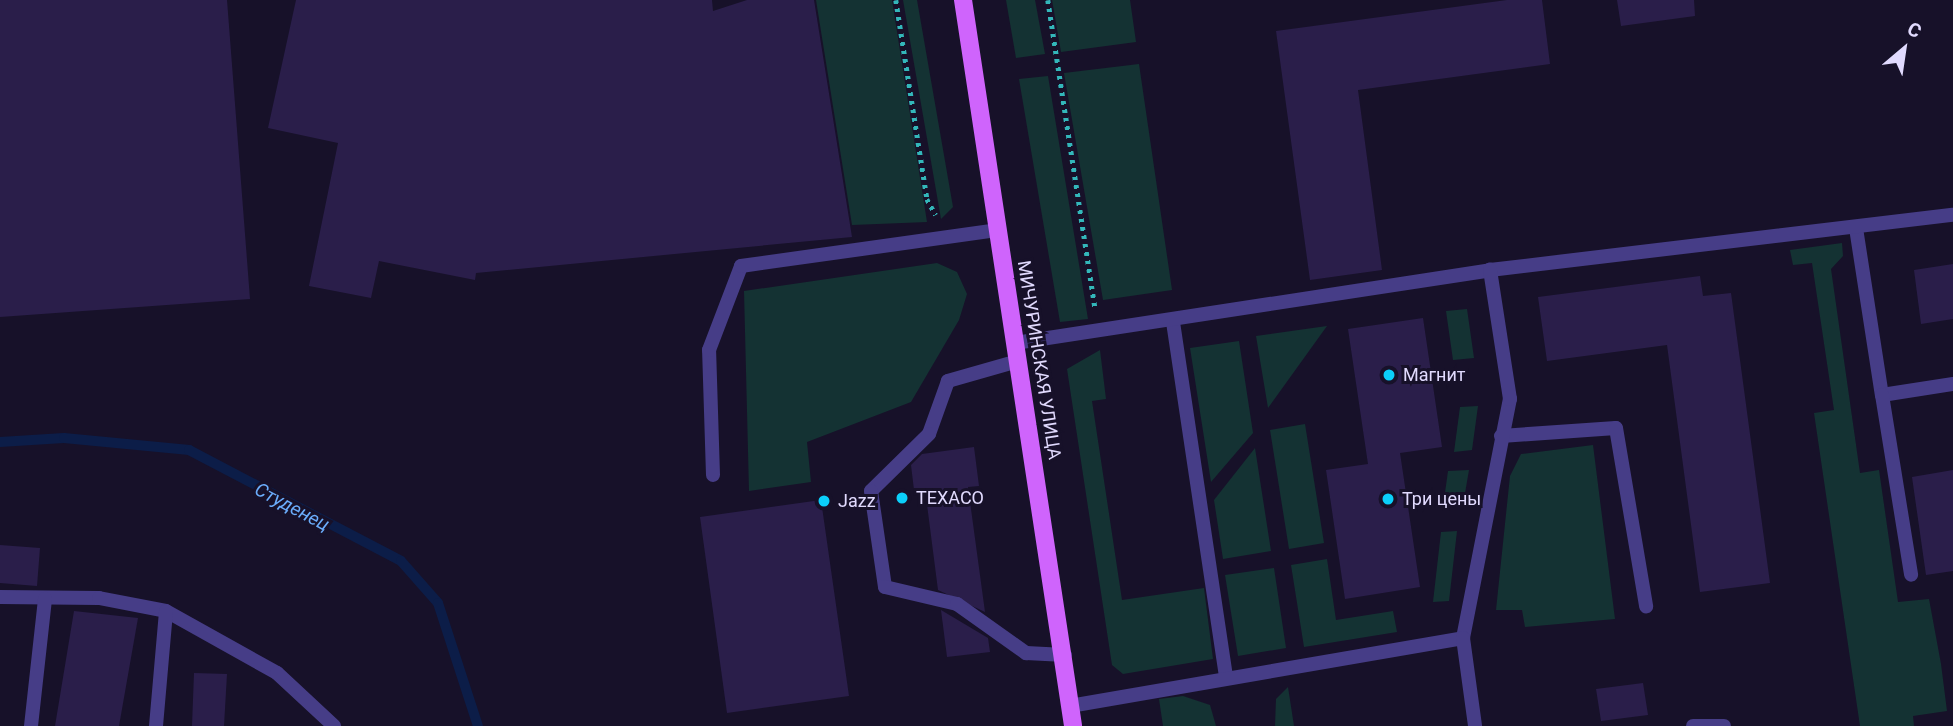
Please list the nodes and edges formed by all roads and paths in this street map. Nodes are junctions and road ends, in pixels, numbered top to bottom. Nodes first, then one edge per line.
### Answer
1 (897, 0) edge
2 (963, 0) edge
3 (1048, 0) edge
4 (1953, 215) edge
5 (1856, 228) junction
6 (996, 230) junction
7 (948, 239) junction
8 (1490, 270) junction
9 (1173, 322) junction
10 (1099, 334) junction
11 (1017, 352) junction
12 (1953, 384) edge
13 (1882, 395) junction
14 (1501, 436) junction
15 (713, 475) dead end
16 (1911, 575) dead end
17 (0, 597) edge
18 (45, 599) junction
19 (1646, 606) dead end
20 (166, 611) junction
21 (1463, 638) junction
22 (1065, 655) junction
23 (1226, 678) junction
24 (1070, 706) junction
25 (31, 726) edge
26 (156, 726) edge
27 (334, 726) edge
28 (1073, 726) edge
29 (1475, 726) edge
30 (1693, 726) edge
31 (1724, 726) edge

1 - 7 path
2 - 6 main road, МИЧУРИНСКАЯ УЛИЦА
3 - 10 path
4 - 5 lane
5 - 8 lane
5 - 13 lane
6 - 7 lane
6 - 11 main road, МИЧУРИНСКАЯ УЛИЦА
7 - 15 lane
8 - 9 lane
8 - 14 lane
9 - 10 lane
9 - 23 lane
10 - 11 lane
11 - 22 main road, МИЧУРИНСКАЯ УЛИЦА
11 - 22 lane
12 - 13 lane
13 - 16 lane
14 - 19 lane
14 - 21 lane
17 - 18 lane
18 - 20 lane
18 - 25 lane
20 - 26 lane
20 - 27 lane
21 - 23 lane
21 - 29 lane
22 - 24 main road, МИЧУРИНСКАЯ УЛИЦА
23 - 24 lane
24 - 28 main road, МИЧУРИНСКАЯ УЛИЦА
30 - 31 lane

